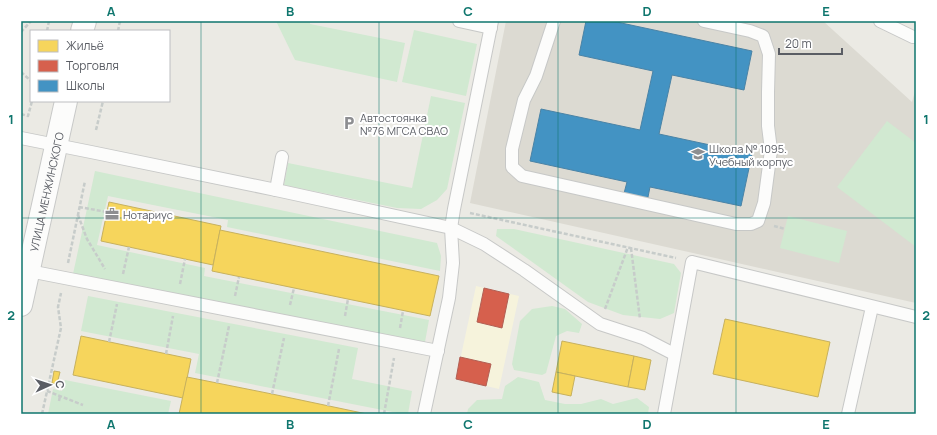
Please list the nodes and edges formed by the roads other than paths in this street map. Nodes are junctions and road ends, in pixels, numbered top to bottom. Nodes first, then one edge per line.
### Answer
1 (459, 21) edge
2 (554, 21) edge
3 (704, 21) edge
4 (880, 21) edge
5 (491, 24) edge
6 (752, 26) edge
7 (913, 37) dead end
8 (66, 102) edge
9 (21, 138) edge
10 (56, 145) junction
11 (282, 157) dead end
12 (276, 190) junction
13 (451, 228) junction
14 (29, 271) junction
15 (21, 305) edge
16 (872, 307) junction
17 (916, 318) edge
18 (438, 351) junction
19 (674, 354) junction
20 (424, 414) edge
21 (664, 414) edge
22 (848, 414) edge

1 - 5 lane
2 - 6 lane
3 - 6 lane
4 - 7 lane
5 - 13 lane
8 - 10 main road, УЛИЦА МЕНЖИНСКОГО
9 - 10 lane
10 - 12 lane
10 - 14 main road, УЛИЦА МЕНЖИНСКОГО
11 - 12 lane
12 - 13 lane
13 - 18 lane
13 - 19 lane
14 - 15 main road, УЛИЦА МЕНЖИНСКОГО
14 - 18 lane
16 - 17 lane
16 - 19 lane
16 - 22 lane
18 - 20 lane
19 - 21 lane

